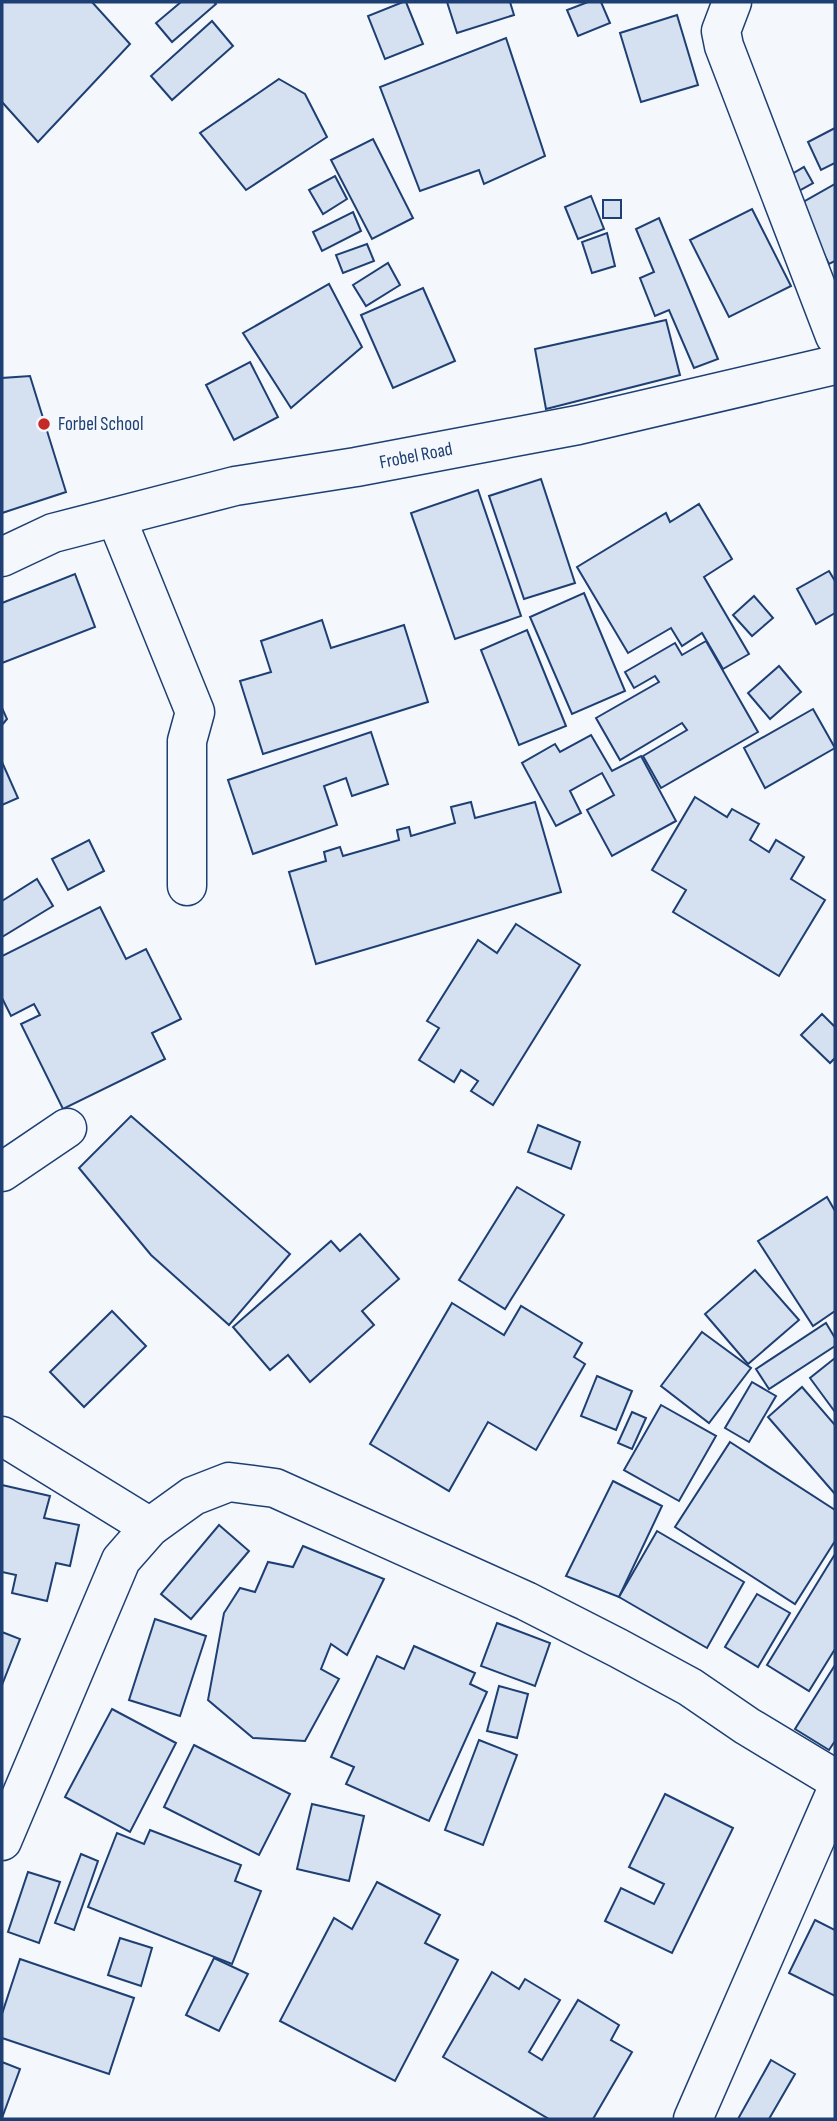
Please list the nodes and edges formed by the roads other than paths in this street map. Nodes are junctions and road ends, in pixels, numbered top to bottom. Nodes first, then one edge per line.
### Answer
1 (732, 2) edge
2 (835, 336) edge
3 (835, 365) edge
4 (116, 517) junction
5 (2, 557) edge
6 (187, 886) dead end
7 (67, 1128) dead end
8 (2, 1172) edge
9 (2, 1436) edge
10 (150, 1527) junction
11 (835, 1779) edge
12 (835, 1794) edge
13 (2, 1841) edge
14 (693, 2119) edge

1 - 2 street
3 - 4 street, Frobel Road
4 - 5 street, Frobel Road
4 - 6 street
7 - 8 street
9 - 10 street
10 - 11 street
10 - 13 street
12 - 14 street

